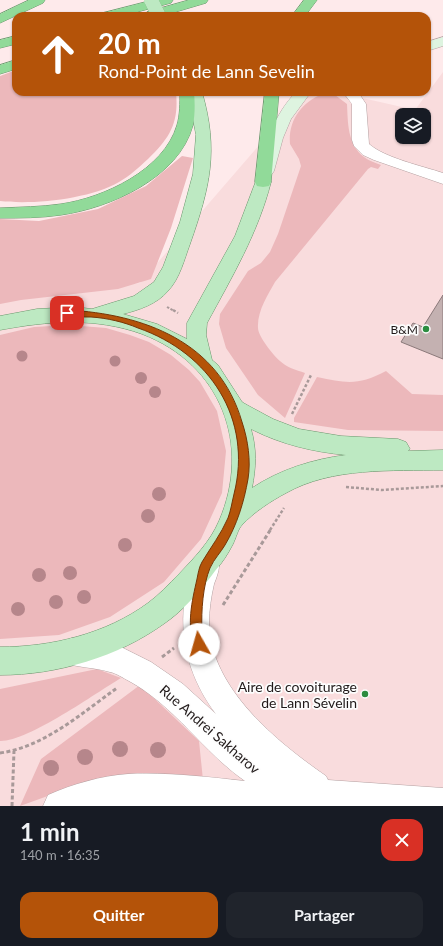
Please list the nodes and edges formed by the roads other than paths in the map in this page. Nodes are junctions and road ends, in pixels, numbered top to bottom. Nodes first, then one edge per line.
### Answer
1 (32, 0) edge
2 (39, 0) edge
3 (151, 0) edge
4 (167, 0) edge
5 (203, 0) edge
6 (311, 0) edge
7 (14, 12) edge
8 (123, 12) edge
9 (157, 12) edge
10 (162, 12) edge
11 (185, 12) edge
12 (301, 12) edge
13 (12, 13) edge
14 (0, 16) edge
15 (0, 19) edge
16 (12, 41) edge
17 (443, 41) edge
18 (0, 44) edge
19 (431, 46) edge
20 (12, 52) edge
21 (0, 55) edge
22 (12, 66) edge
23 (0, 70) edge
24 (187, 96) edge
25 (196, 96) edge
26 (272, 96) edge
27 (300, 96) edge
28 (343, 96) edge
29 (353, 96) edge
30 (360, 134) junction
31 (443, 179) edge
32 (263, 182) junction
33 (0, 212) edge
34 (93, 314) junction
35 (4, 320) edge
36 (202, 362) junction
37 (233, 407) junction
38 (443, 448) edge
39 (443, 460) edge
40 (234, 516) junction
41 (206, 566) junction
42 (72, 652) junction
43 (0, 661) edge
44 (328, 796) junction
45 (443, 804) edge
46 (59, 806) edge

1 - 14 highway
2 - 7 highway
3 - 9 main road, bridge
4 - 8 highway
5 - 10 highway
5 - 11 highway
6 - 12 highway
13 - 15 highway
16 - 18 highway
17 - 19 main road
20 - 21 highway
22 - 23 highway
24 - 33 highway
25 - 34 main road
26 - 32 highway
27 - 32 main road
28 - 30 street
29 - 30 street
30 - 31 street
32 - 36 main road
34 - 35 main road
34 - 36 main road
36 - 37 main road
37 - 38 main road
37 - 40 main road
39 - 40 main road
40 - 41 main road
41 - 42 main road
41 - 44 street, Rue Andrei Sakharov
42 - 43 main road
42 - 44 street, Rue Andrei Sakharov
44 - 45 street, Rue Andrei Sakharov
44 - 46 street

